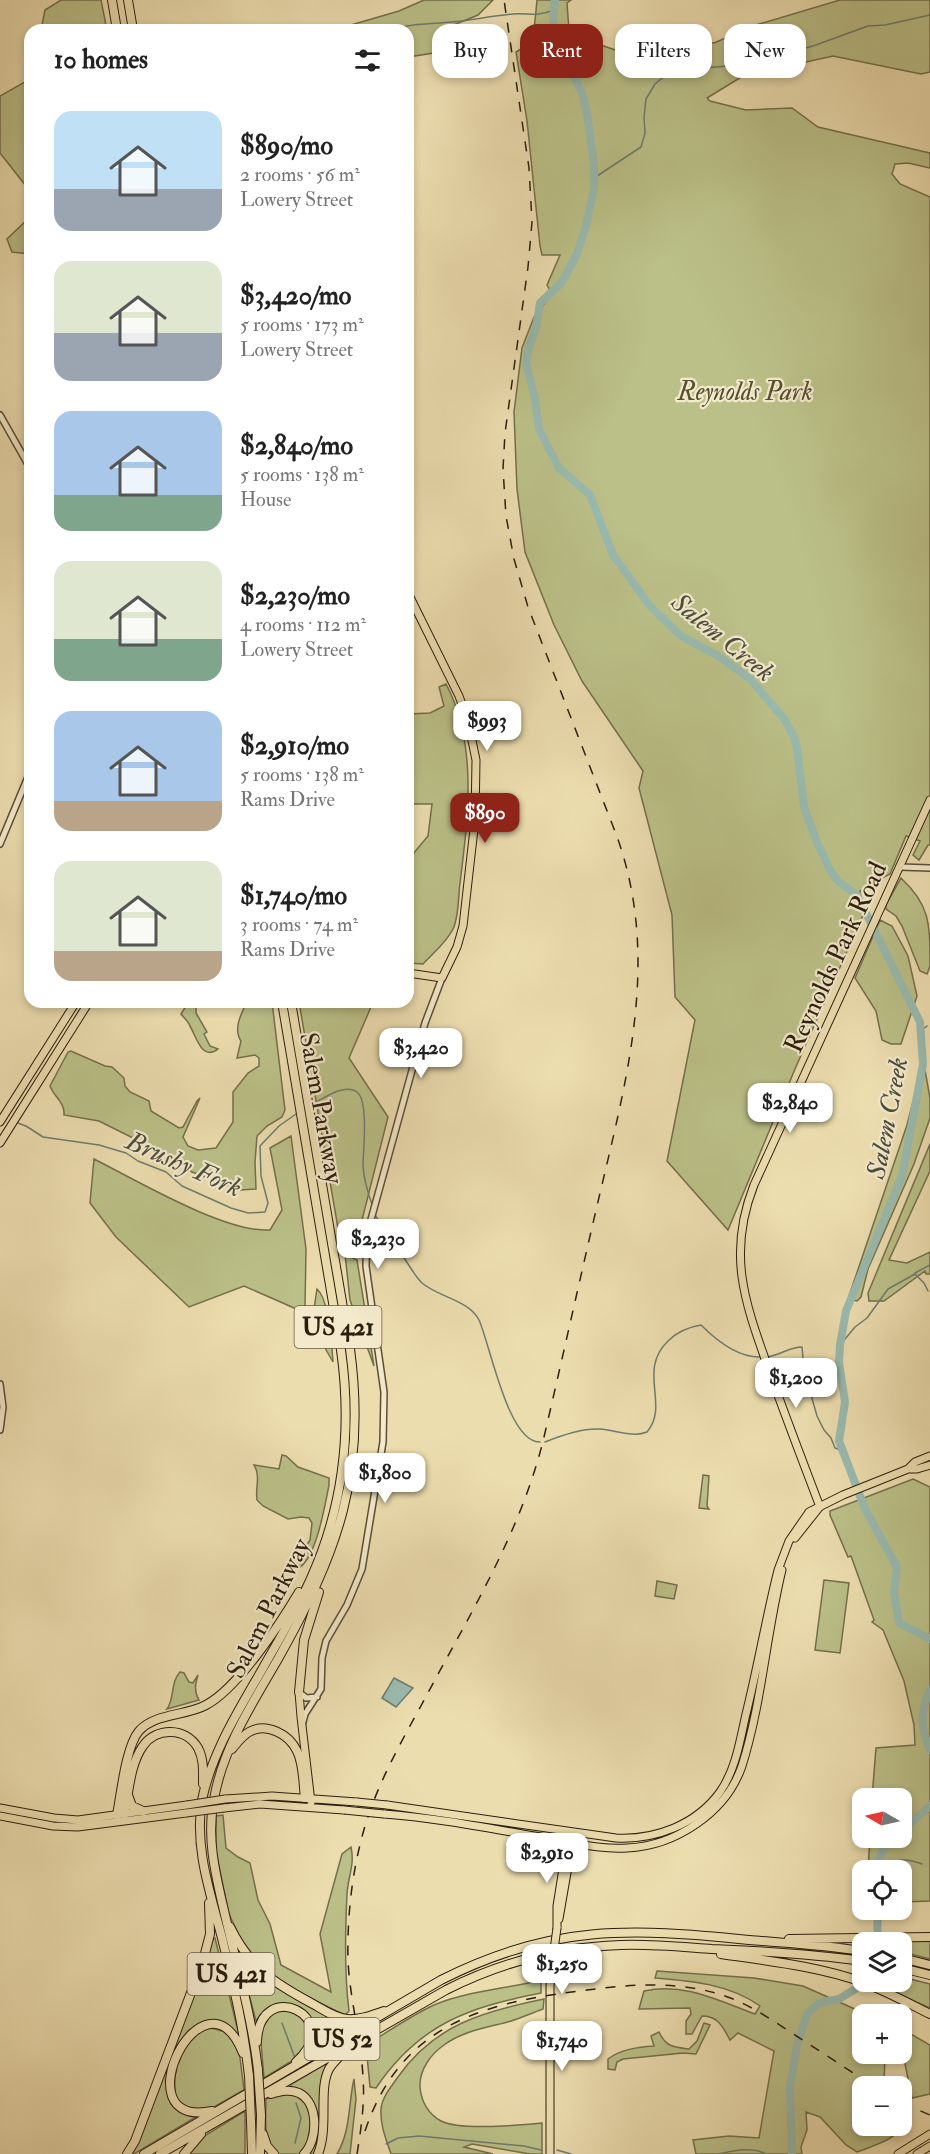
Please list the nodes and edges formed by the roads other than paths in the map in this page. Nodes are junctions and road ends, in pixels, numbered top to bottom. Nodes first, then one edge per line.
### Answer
1 (112, 0) edge
2 (128, 0) edge
3 (116, 24) edge
4 (132, 24) edge
5 (0, 415) edge
6 (24, 457) edge
7 (414, 605) edge
8 (24, 786) edge
9 (930, 800) edge
10 (0, 844) edge
11 (900, 867) junction
12 (930, 868) edge
13 (414, 974) edge
14 (442, 978) junction
15 (72, 1008) edge
16 (85, 1008) edge
17 (283, 1008) edge
18 (292, 1008) edge
19 (300, 1080) junction
20 (0, 1122) edge
21 (310, 1139) junction
22 (1, 1141) edge
23 (0, 1384) edge
24 (0, 1430) edge
25 (930, 1456) edge
26 (930, 1465) edge
27 (908, 1469) junction
28 (820, 1506) junction
29 (332, 1549) junction
30 (319, 1561) junction
31 (300, 1692) junction
32 (317, 1697) junction
33 (303, 1727) junction
34 (225, 1759) junction
35 (128, 1796) junction
36 (203, 1797) junction
37 (308, 1798) junction
38 (225, 1804) junction
39 (0, 1808) edge
40 (312, 1808) junction
41 (186, 1809) junction
42 (143, 1811) junction
43 (0, 1816) edge
44 (119, 1817) junction
45 (572, 1832) junction
46 (570, 1842) junction
47 (207, 1885) junction
48 (225, 1917) junction
49 (930, 1937) edge
50 (738, 1939) junction
51 (682, 1947) junction
52 (852, 1950) edge
53 (852, 1959) edge
54 (912, 1960) edge
55 (930, 1965) edge
56 (912, 1970) edge
57 (930, 1975) edge
58 (395, 2007) junction
59 (930, 2014) edge
60 (354, 2043) junction
61 (256, 2058) junction
62 (248, 2064) junction
63 (287, 2069) junction
64 (265, 2095) junction
65 (219, 2109) junction
66 (261, 2126) junction
67 (208, 2128) junction
68 (930, 2134) edge
69 (930, 2146) edge
70 (251, 2152) edge
71 (128, 2154) edge
72 (144, 2154) edge
73 (160, 2154) edge
74 (184, 2154) edge
75 (260, 2154) edge
76 (274, 2154) edge
77 (304, 2154) edge
78 (318, 2154) edge
79 (550, 2154) edge
80 (898, 2154) edge
81 (917, 2154) edge

1 - 3 highway
2 - 4 highway
5 - 6 street
7 - 14 main road
8 - 10 street
9 - 11 main road, Reynolds Park Road
11 - 12 street
11 - 28 main road, Reynolds Park Road
13 - 14 main road
14 - 32 street
15 - 20 main road
16 - 22 main road
17 - 19 highway, Salem Parkway / US 421
18 - 19 highway, Salem Parkway / US 421
19 - 21 highway, Salem Parkway / US 421
21 - 29 highway, Salem Parkway / US 421
21 - 30 highway, Salem Parkway / US 421
23 - 24 street
25 - 27 main road
26 - 27 main road
27 - 28 main road
28 - 45 main road
28 - 46 main road
29 - 31 highway
29 - 34 highway, Salem Parkway / US 421
30 - 36 highway, Salem Parkway / US 421
30 - 44 highway
31 - 32 street
31 - 33 main road
32 - 33 street
33 - 37 main road
34 - 37 highway
34 - 48 highway, Salem Parkway / US 421
35 - 36 highway
35 - 42 highway
35 - 44 highway
36 - 47 highway, Salem Parkway / US 421
37 - 38 main road
37 - 40 main road
37 - 45 main road, bridge
38 - 40 main road
38 - 41 main road, bridge
39 - 44 main road
40 - 46 main road, bridge
41 - 42 main road
41 - 44 main road
42 - 44 main road
43 - 44 main road
45 - 46 main road
46 - 79 main road, bridge
47 - 62 highway, Salem Parkway / US 421
47 - 71 highway
48 - 58 highway
48 - 61 highway, Salem Parkway / US 421
49 - 50 highway
50 - 52 highway, US 52
50 - 58 highway, US 52
51 - 53 highway, US 52
51 - 59 highway
51 - 60 highway, US 52
54 - 55 highway
56 - 57 highway
58 - 63 highway, US 52
60 - 64 highway, US 52
60 - 78 highway
61 - 63 highway
61 - 66 highway, Salem Parkway / US 421, bridge
62 - 65 highway
62 - 70 highway, Salem Parkway / US 421, bridge
63 - 65 highway, US 52
64 - 67 highway, US 52
64 - 77 highway
65 - 72 highway, US 52
66 - 75 highway, Salem Parkway / US 421
66 - 76 highway
67 - 73 highway, US 52
67 - 74 highway
68 - 80 main road
69 - 81 main road

